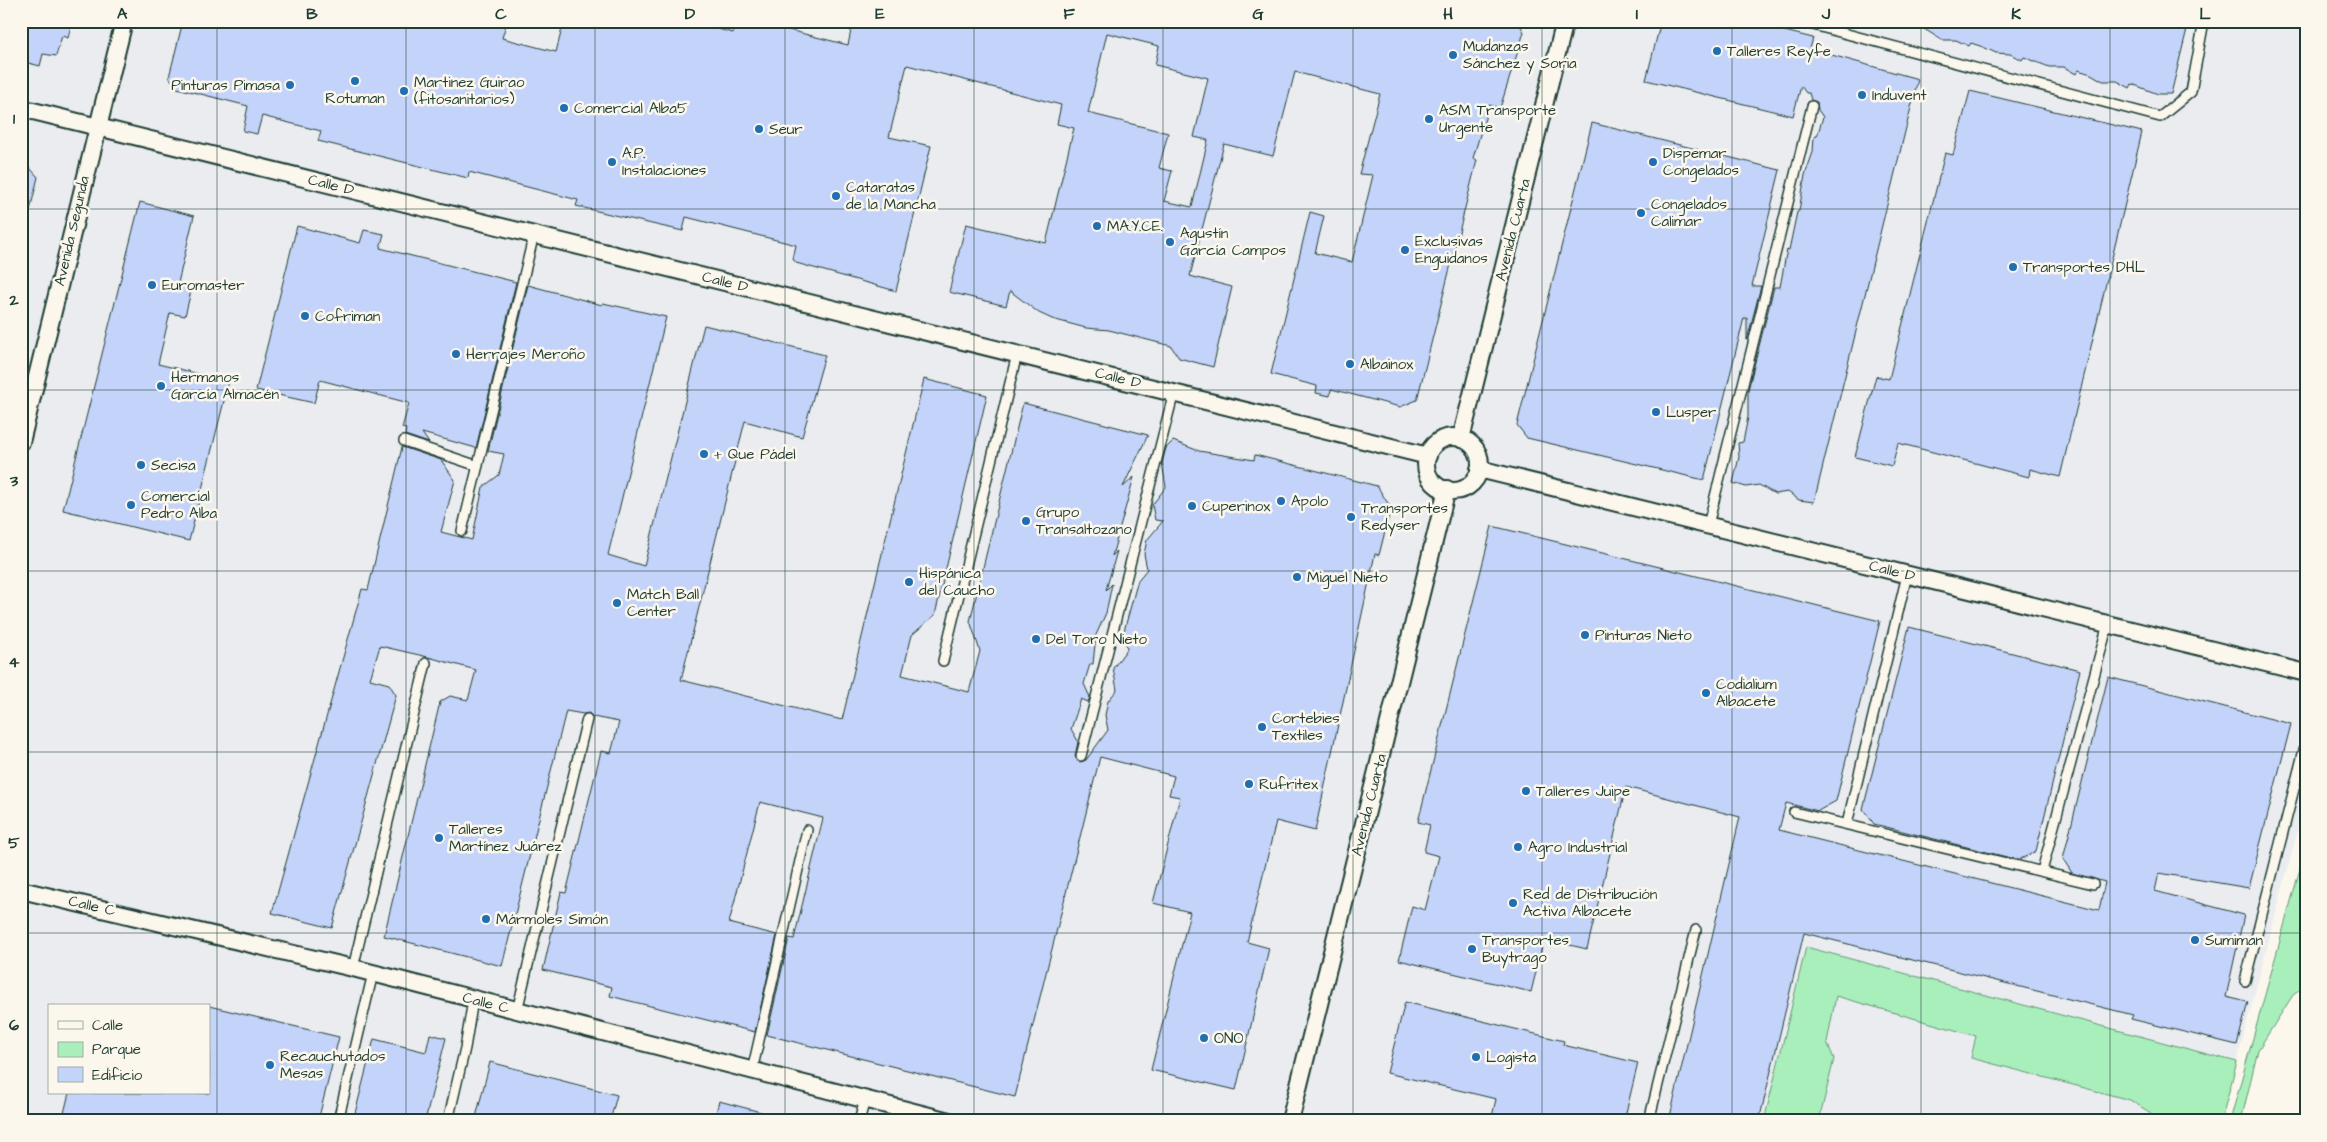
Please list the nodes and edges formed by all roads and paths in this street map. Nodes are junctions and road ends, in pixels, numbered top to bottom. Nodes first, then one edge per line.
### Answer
1 (124, 21) edge
2 (1565, 21) edge
3 (1798, 21) edge
4 (2204, 21) edge
5 (1812, 106) dead end
6 (21, 108) edge
7 (97, 126) junction
8 (534, 234) junction
9 (1016, 354) junction
10 (1174, 392) junction
11 (1461, 438) junction
12 (21, 442) edge
13 (404, 442) dead end
14 (1428, 456) junction
15 (478, 466) junction
16 (1479, 469) junction
17 (1448, 489) junction
18 (1708, 525) junction
19 (462, 531) dead end
20 (1907, 575) junction
21 (2108, 624) junction
22 (943, 661) dead end
23 (426, 663) dead end
24 (2306, 673) edge
25 (587, 719) dead end
26 (2306, 742) edge
27 (1081, 756) dead end
28 (1794, 812) dead end
29 (1847, 824) junction
30 (807, 830) dead end
31 (2042, 871) junction
32 (2092, 884) dead end
33 (21, 890) edge
34 (1696, 930) dead end
35 (353, 968) junction
36 (373, 973) junction
37 (2245, 981) dead end
38 (473, 1000) junction
39 (517, 1011) junction
40 (752, 1071) junction
41 (865, 1100) junction
42 (338, 1121) edge
43 (448, 1121) edge
44 (859, 1121) edge
45 (949, 1121) edge
46 (1290, 1121) edge
47 (1649, 1121) edge

1 - 7 street, Avenida Segunda
2 - 11 street, Avenida Cuarta
3 - 4 lane
5 - 18 lane
6 - 7 street, Calle D
7 - 8 street, Calle D
7 - 12 street, Avenida Segunda
8 - 9 street, Calle D
8 - 15 lane
9 - 10 street, Calle D
9 - 22 lane
10 - 14 street, Calle D
10 - 27 lane
11 - 14 street
11 - 16 street
13 - 15 lane
14 - 17 street
15 - 19 lane
16 - 17 street
16 - 18 street, Calle D
17 - 46 street, Avenida Cuarta
18 - 20 street, Calle D
20 - 21 street, Calle D
20 - 29 lane
21 - 24 street, Calle D
21 - 31 lane
23 - 35 lane
25 - 39 lane
26 - 37 lane
28 - 29 lane
29 - 31 lane
30 - 40 lane
31 - 32 lane
33 - 35 street, Calle C
34 - 47 lane
35 - 36 street, Calle C
36 - 38 street, Calle C
36 - 42 lane
38 - 39 street, Calle C
38 - 43 lane
39 - 40 street, Calle C
40 - 41 street, Calle C
41 - 44 lane
41 - 45 street, Calle C

